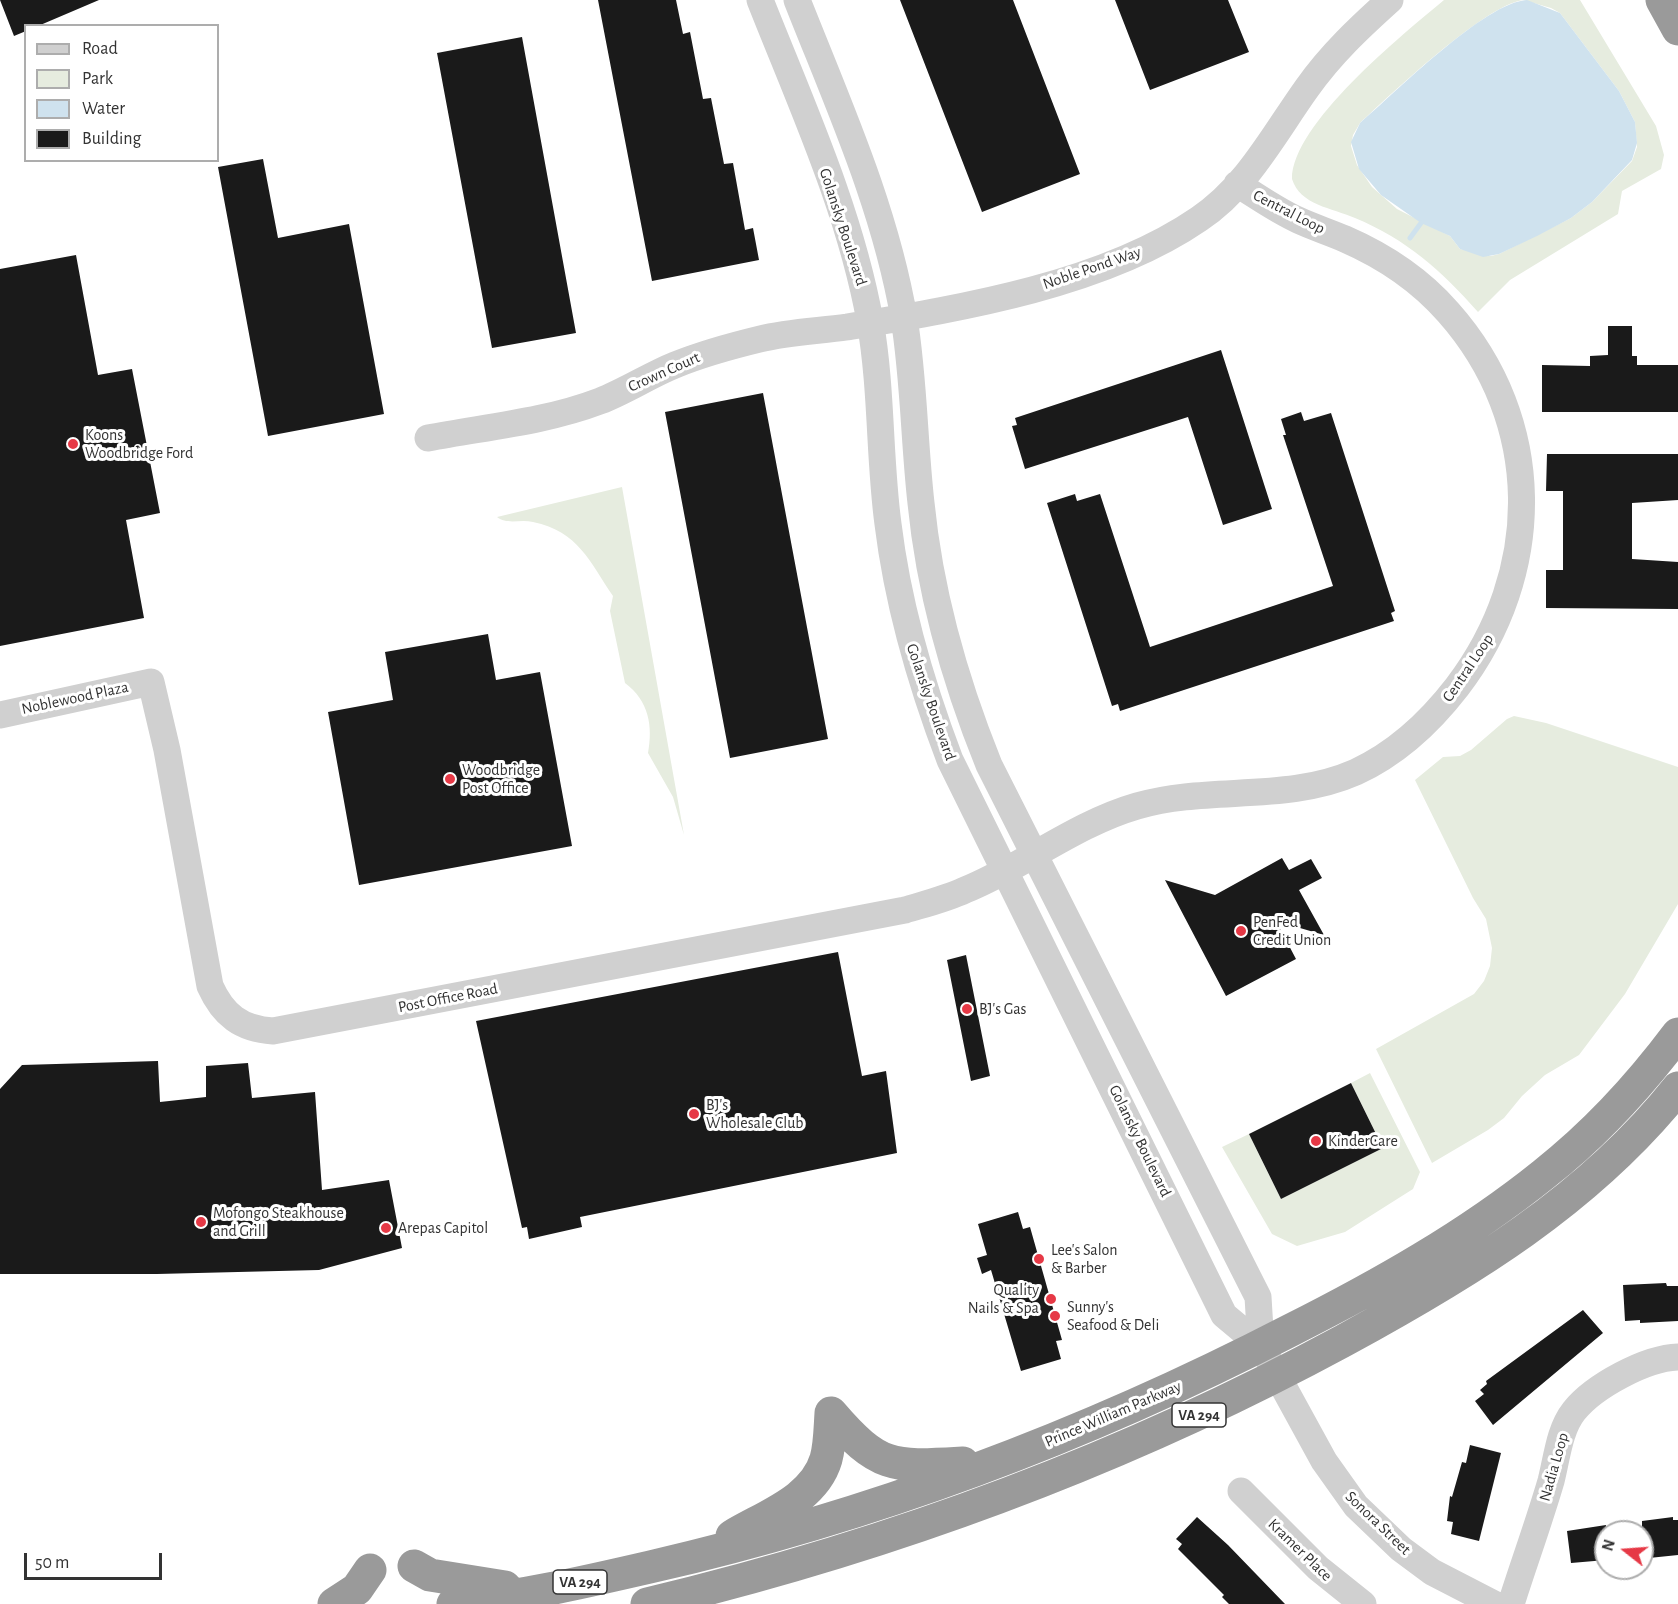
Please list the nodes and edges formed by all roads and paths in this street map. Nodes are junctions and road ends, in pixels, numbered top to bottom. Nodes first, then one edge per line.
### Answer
1 (760, 0) edge
2 (797, 0) edge
3 (1390, 0) edge
4 (1662, 0) edge
5 (1678, 29) edge
6 (1237, 184) junction
7 (904, 317) junction
8 (870, 323) junction
9 (428, 438) dead end
10 (151, 682) joint
11 (0, 715) edge
12 (1035, 854) junction
13 (1004, 871) junction
14 (1678, 1034) edge
15 (1678, 1088) edge
16 (1261, 1346) junction
17 (1678, 1357) edge
18 (1277, 1377) junction
19 (998, 1461) junction
20 (1241, 1491) dead end
21 (699, 1556) junction
22 (414, 1566) dead end
23 (370, 1570) dead end
24 (531, 1592) junction
25 (334, 1604) edge
26 (453, 1604) edge
27 (647, 1604) edge
28 (1363, 1604) edge
29 (1494, 1604) edge
30 (1511, 1604) edge

1 - 8 street, Golansky Boulevard
2 - 7 street, Golansky Boulevard
3 - 6 street, Noble Pond Way
4 - 5 highway
6 - 7 street, Noble Pond Way
6 - 12 street, Central Loop
7 - 8 street, Crown Court
7 - 12 street, Golansky Boulevard
8 - 9 street, Crown Court
8 - 13 street, Golansky Boulevard
10 - 11 street, Noblewood Plaza
10 - 13 street, Post Office Road
12 - 13 street, Central Loop
12 - 16 street, Golansky Boulevard
13 - 16 street, Golansky Boulevard
14 - 16 highway, Prince William Parkway / VA 294
15 - 18 highway, VA 294
16 - 18 street, Golansky Boulevard
16 - 19 highway, Prince William Parkway / VA 294
17 - 30 street, Nadia Loop
18 - 27 highway, VA 294
18 - 29 street, Sonora Street
19 - 21 highway, Prince William Parkway / VA 294
19 - 21 highway
20 - 28 street, Kramer Place
21 - 24 highway, Prince William Parkway / VA 294
22 - 24 highway
23 - 25 highway
24 - 26 highway, Prince William Parkway / VA 294

